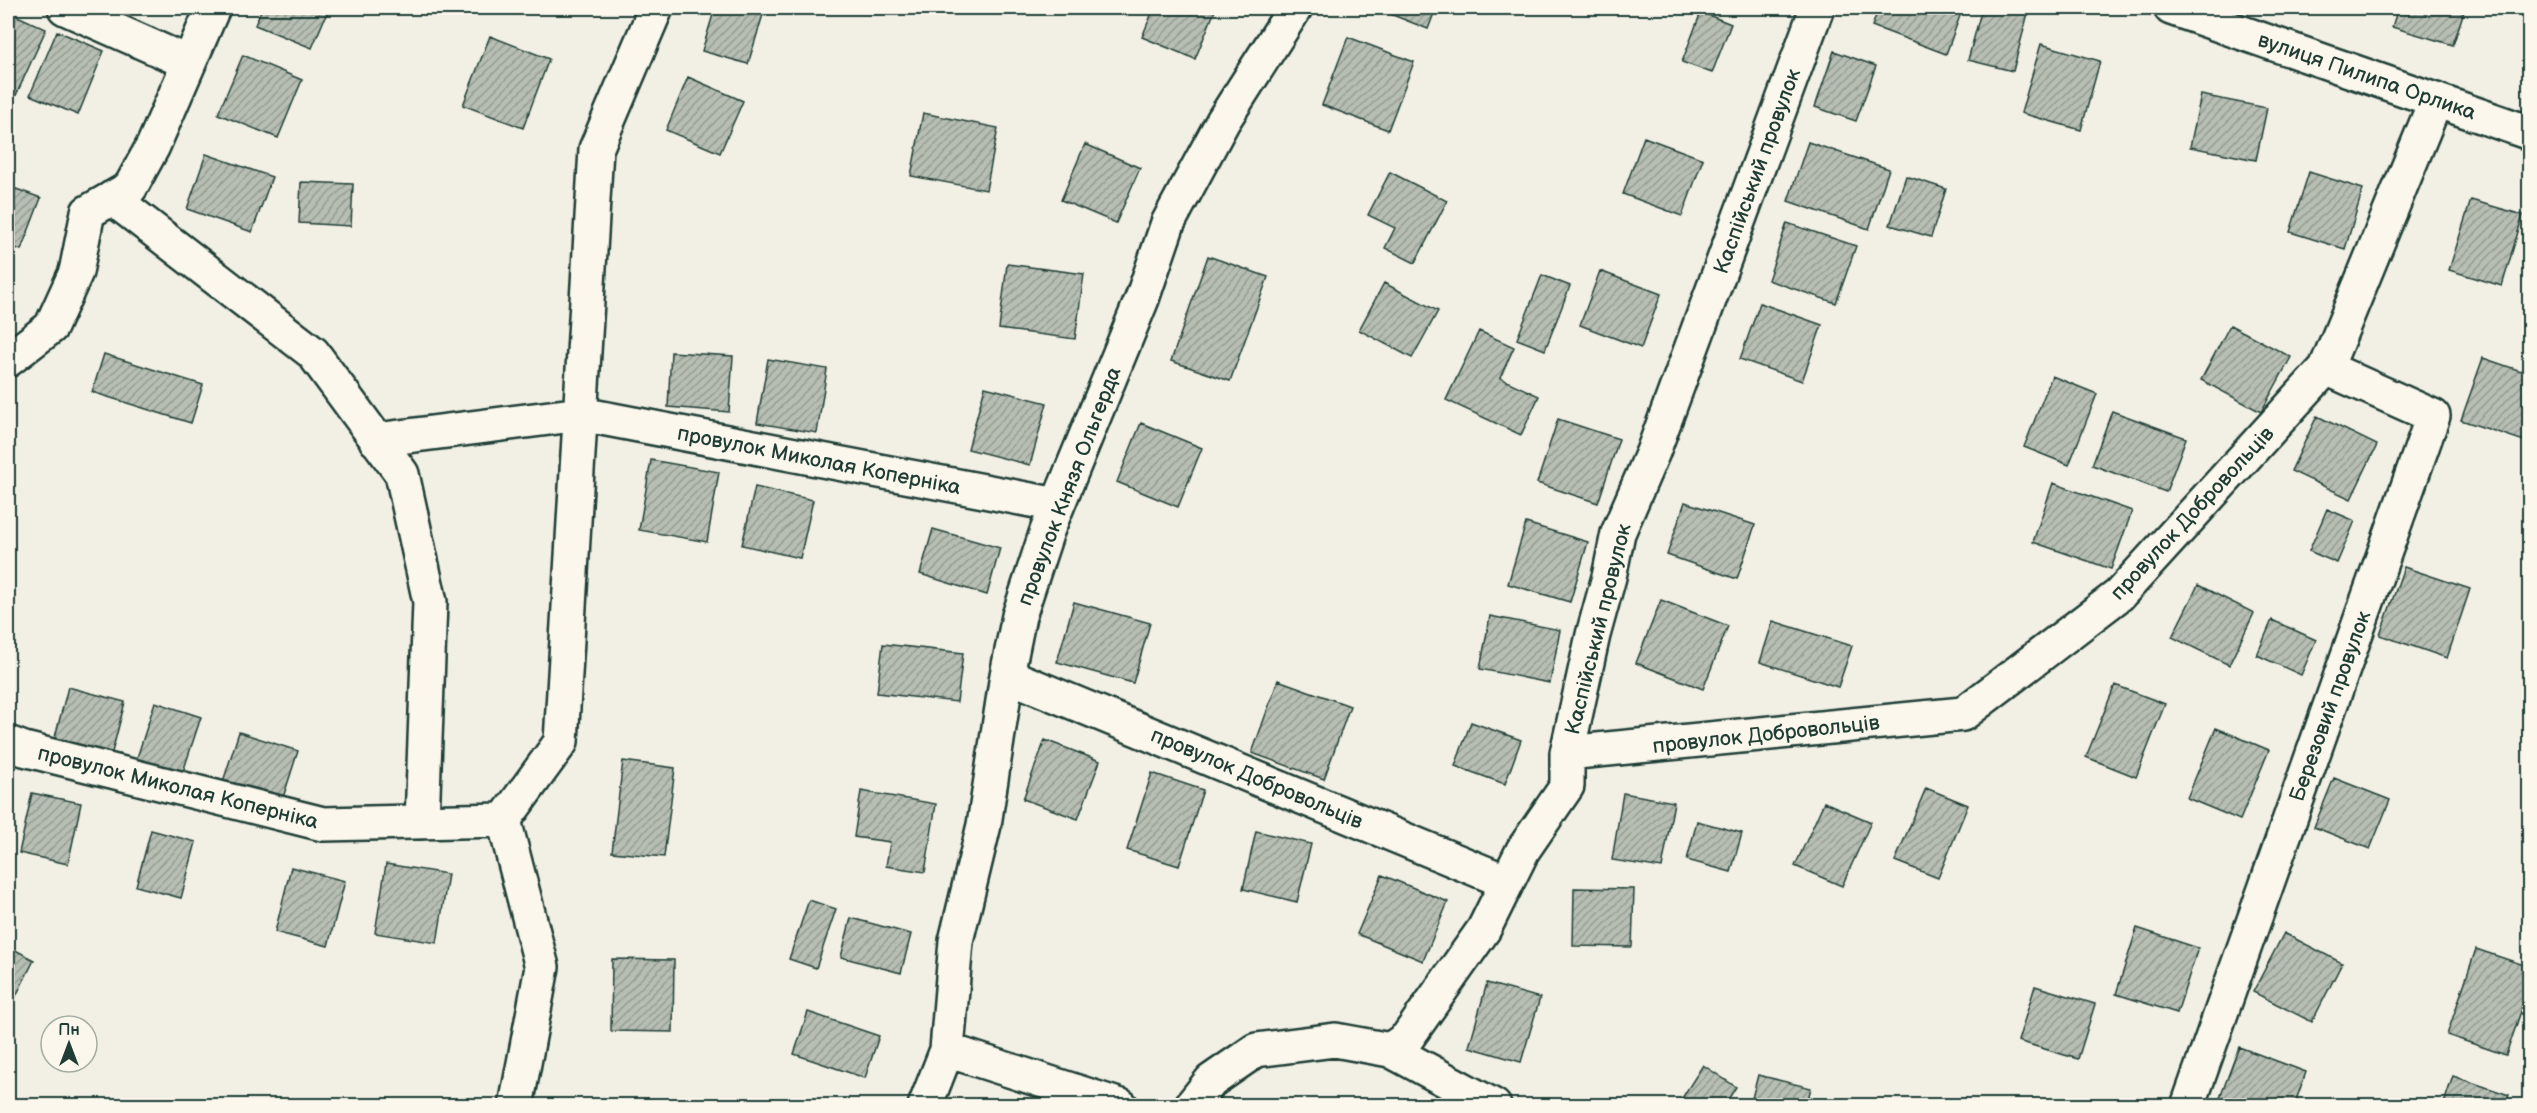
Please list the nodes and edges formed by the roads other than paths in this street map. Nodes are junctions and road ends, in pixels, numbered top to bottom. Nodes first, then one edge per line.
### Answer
1 (65, 8) edge
2 (213, 8) edge
3 (656, 8) edge
4 (1295, 8) edge
5 (1817, 8) edge
6 (2171, 8) edge
7 (189, 63) junction
8 (2436, 100) junction
9 (2529, 133) edge
10 (112, 198) junction
11 (8, 360) edge
12 (2326, 368) junction
13 (581, 414) junction
14 (376, 440) junction
15 (1057, 505) junction
16 (1007, 675) junction
17 (8, 743) edge
18 (1567, 753) junction
19 (504, 820) junction
20 (422, 822) junction
21 (1507, 882) junction
22 (947, 1050) junction
23 (1390, 1050) junction
24 (516, 1106) edge
25 (925, 1106) edge
26 (1121, 1106) edge
27 (1191, 1106) edge
28 (1494, 1106) edge
29 (2188, 1106) edge

1 - 7 street
2 - 7 street
3 - 13 street
4 - 15 street, провулок Князя Ольгерда
5 - 18 street, Каспійський провулок
6 - 8 street, вулиця Пилипа Орлика
7 - 10 street
8 - 9 street, вулиця Пилипа Орлика
8 - 12 street, провулок Добровольців
10 - 11 street
10 - 14 street
12 - 18 street, провулок Добровольців
12 - 29 street, Березовий провулок
13 - 14 street, провулок Миколая Коперніка
13 - 15 street, провулок Миколая Коперніка
13 - 19 street
14 - 20 street
15 - 16 street, провулок Князя Ольгерда
16 - 21 street, провулок Добровольців
16 - 22 street, провулок Князя Ольгерда
17 - 20 street, провулок Миколая Коперніка
18 - 21 street, Каспійський провулок
19 - 20 street, провулок Миколая Коперніка
19 - 24 street
21 - 23 street, Каспійський провулок
22 - 25 street, провулок Князя Ольгерда
22 - 26 street
23 - 27 street
23 - 28 street

